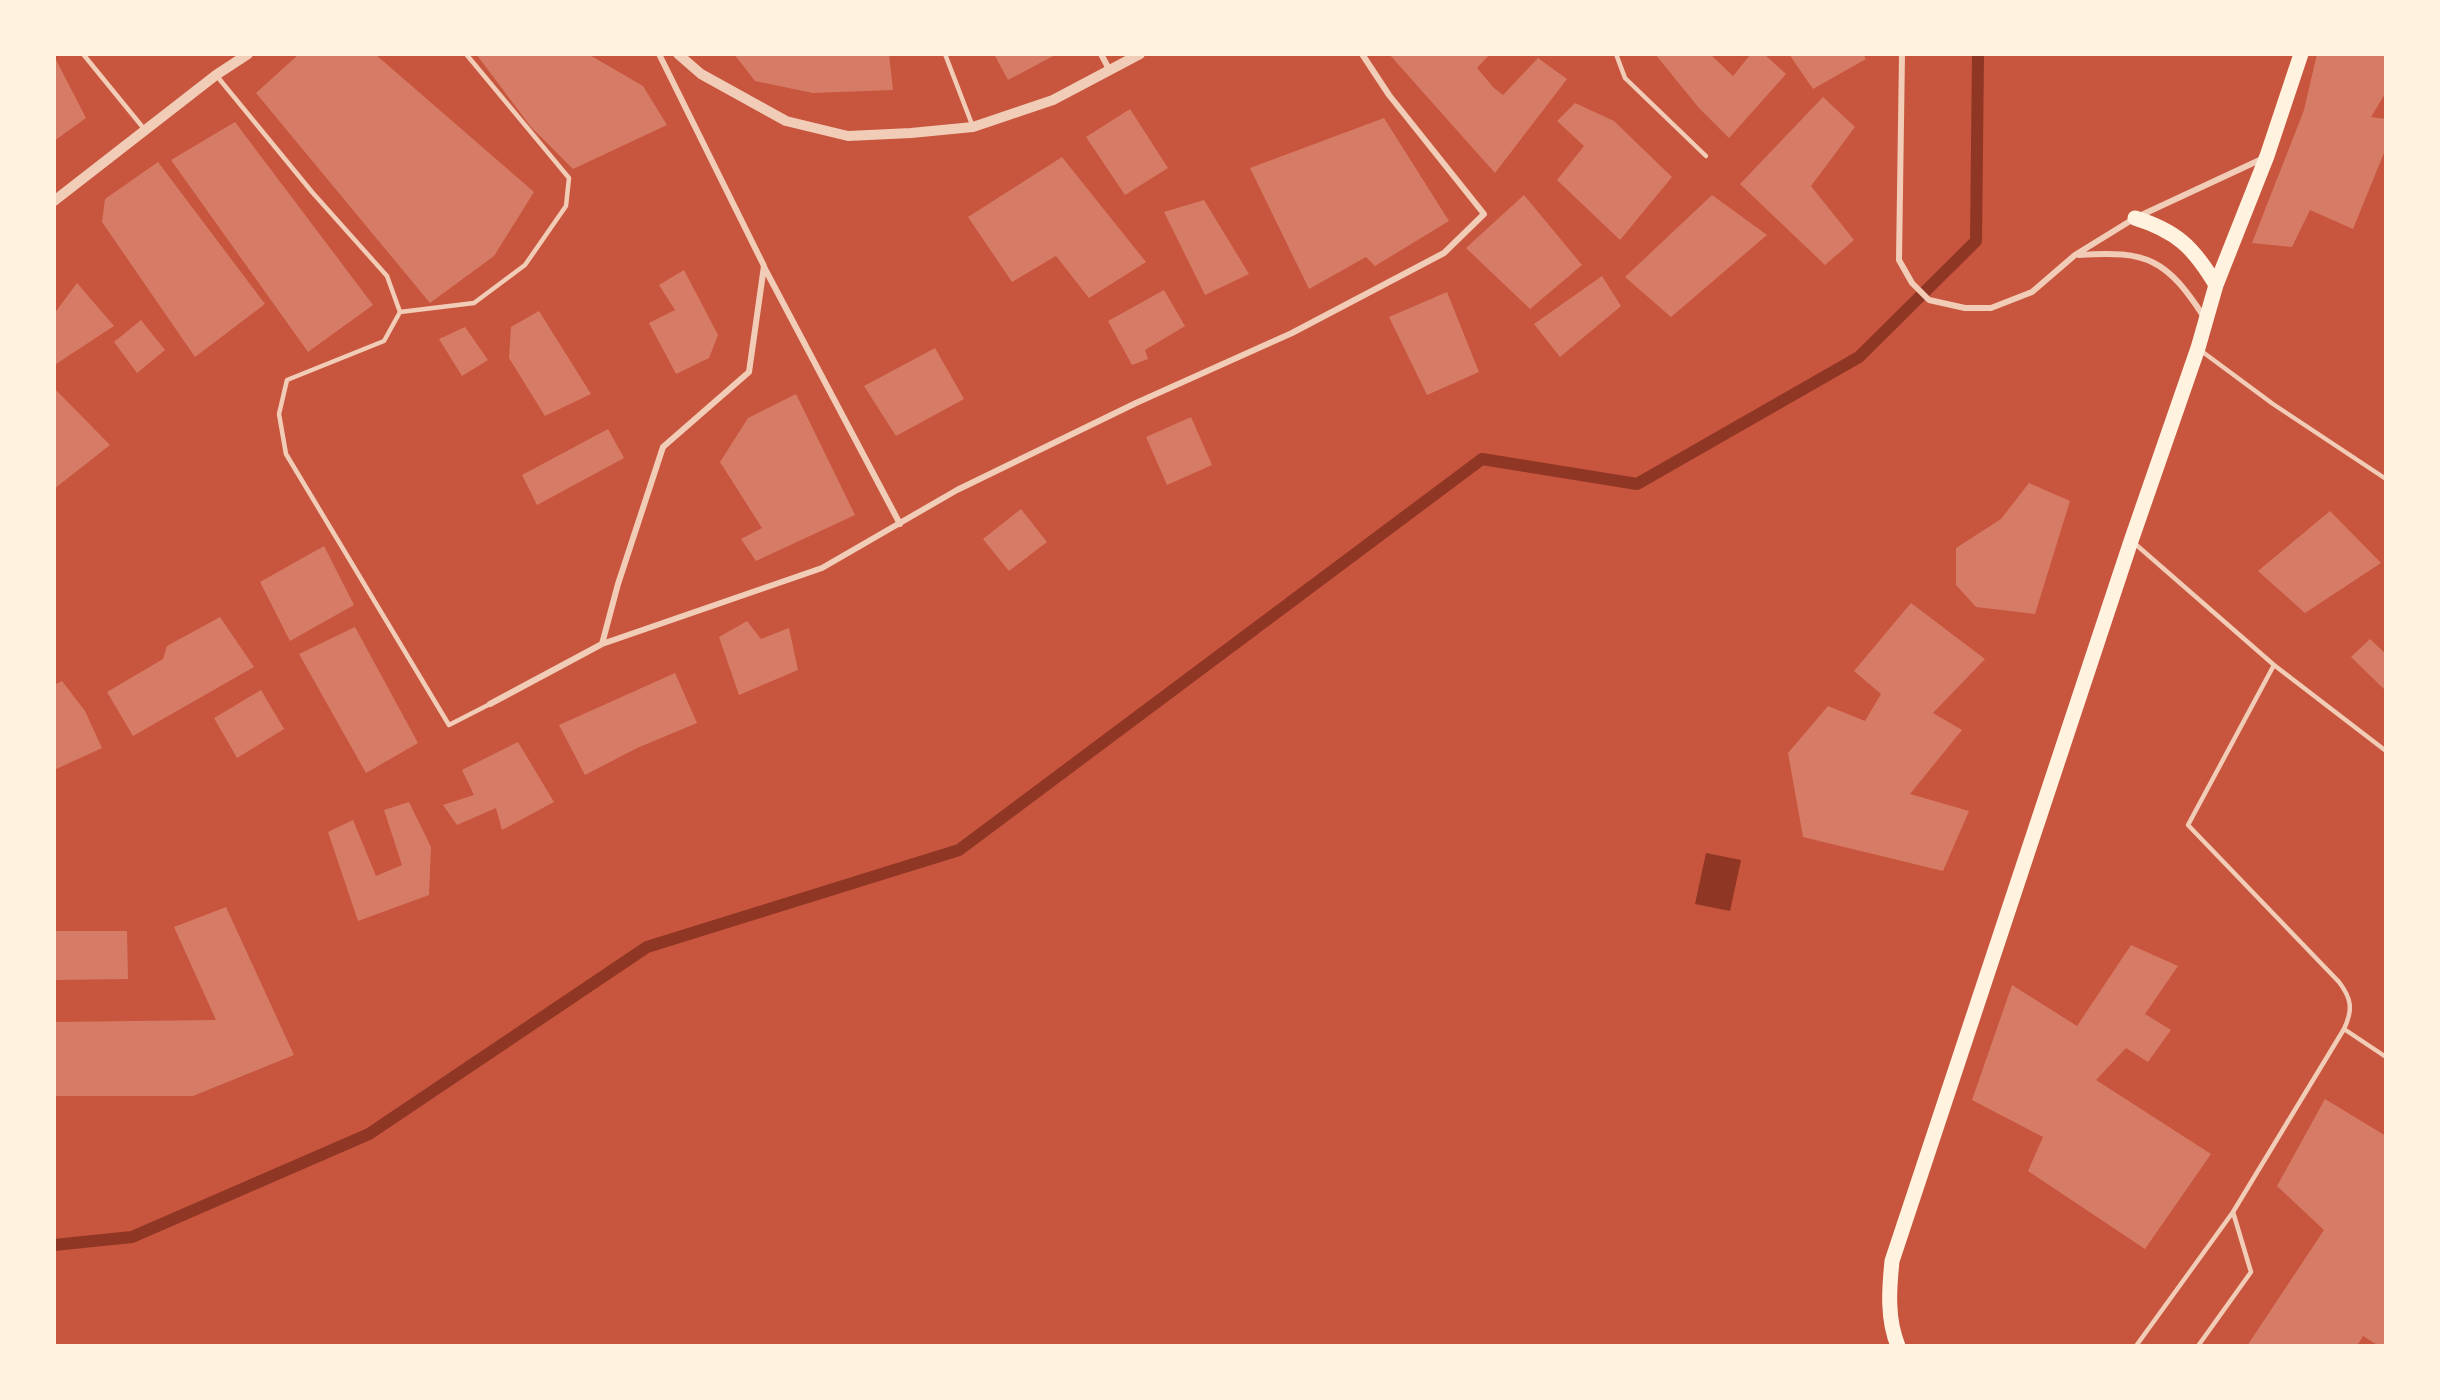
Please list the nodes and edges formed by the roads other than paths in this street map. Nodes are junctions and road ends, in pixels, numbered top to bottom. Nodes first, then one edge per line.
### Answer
1 (83, 54) edge
2 (248, 54) edge
3 (466, 54) edge
4 (659, 54) edge
5 (678, 54) edge
6 (945, 54) edge
7 (1101, 54) edge
8 (1140, 54) edge
9 (1362, 54) edge
10 (1616, 54) edge
11 (1902, 54) edge
12 (2301, 54) edge
13 (1110, 71) junction
14 (216, 75) junction
15 (973, 127) junction
16 (145, 130) junction
17 (1706, 156) dead end
18 (2267, 156) junction
19 (54, 201) edge
20 (2135, 218) junction
21 (2075, 255) junction
22 (764, 266) junction
23 (2216, 285) junction
24 (400, 312) junction
25 (2206, 320) junction
26 (2198, 348) junction
27 (2386, 479) edge
28 (900, 524) junction
29 (2131, 541) junction
30 (602, 644) junction
31 (2274, 665) junction
32 (490, 704) joint
33 (2386, 751) edge
34 (2343, 1029) junction
35 (2386, 1057) edge
36 (2234, 1212) junction
37 (1898, 1346) edge
38 (2136, 1346) edge
39 (2198, 1346) edge

1 - 16 lane
2 - 14 street
3 - 24 lane
4 - 22 street
5 - 15 street
6 - 15 lane
7 - 13 street
8 - 13 street
9 - 28 street
10 - 17 lane
11 - 21 street
12 - 18 main road
13 - 15 street
14 - 16 street
14 - 24 lane
16 - 19 street
18 - 20 street
18 - 23 main road
20 - 21 street
20 - 23 main road
21 - 25 street
22 - 28 street
22 - 30 street
23 - 25 main road
24 - 32 lane
25 - 26 main road
26 - 27 lane
26 - 29 main road
28 - 30 street
29 - 31 lane
29 - 37 main road
30 - 32 street
31 - 33 lane
31 - 34 lane
34 - 35 lane
34 - 36 lane
36 - 38 lane
36 - 39 lane

